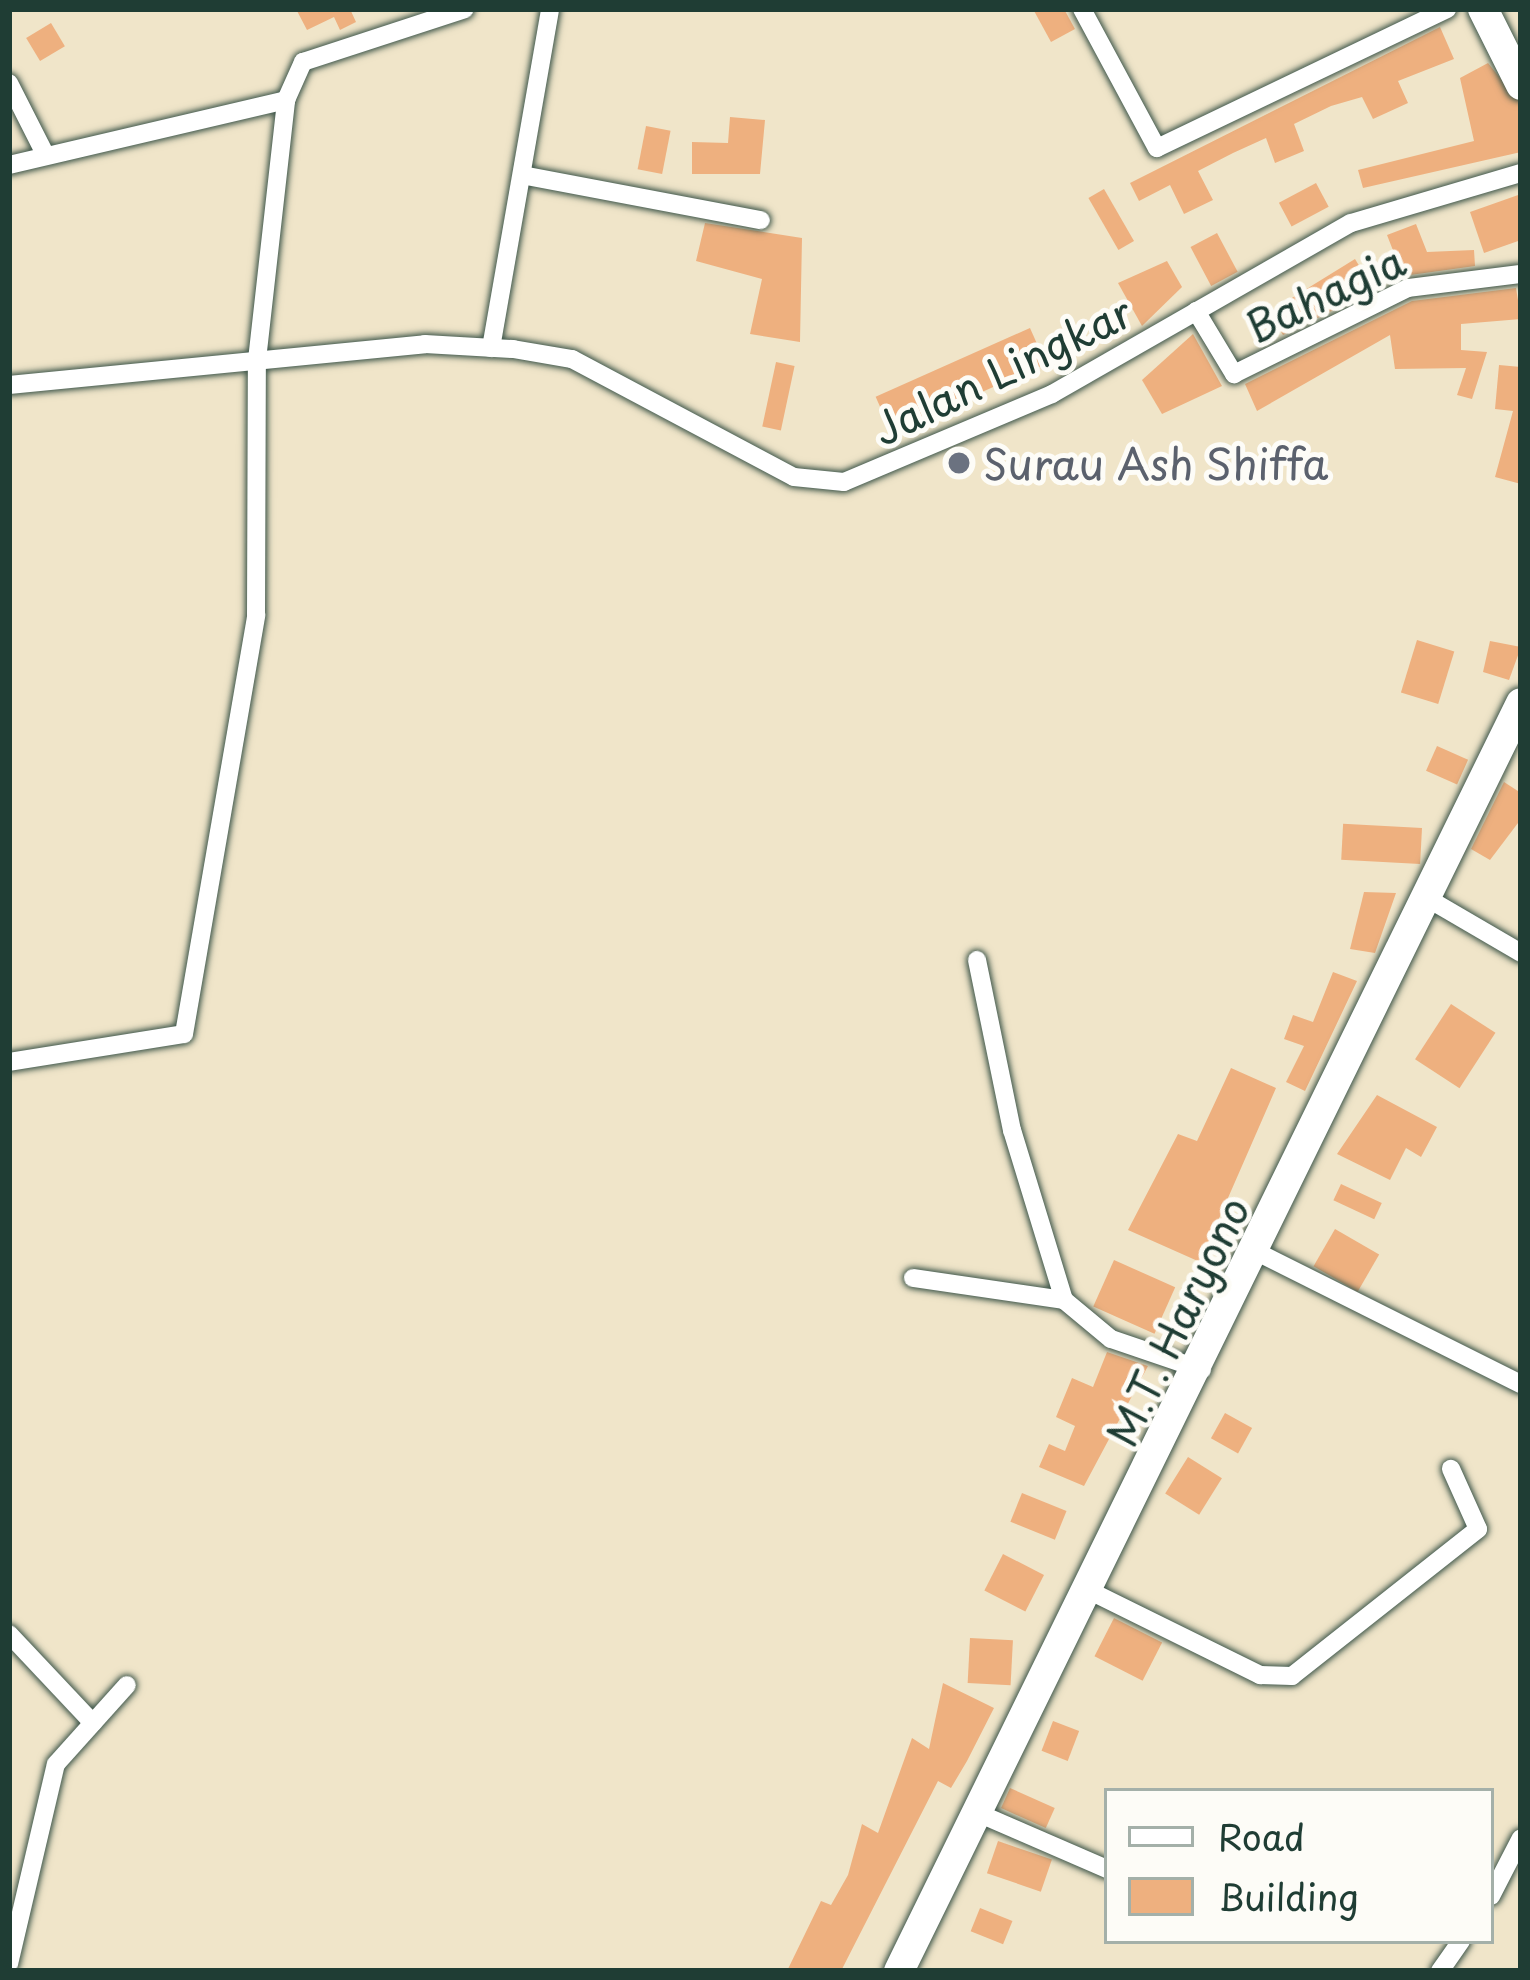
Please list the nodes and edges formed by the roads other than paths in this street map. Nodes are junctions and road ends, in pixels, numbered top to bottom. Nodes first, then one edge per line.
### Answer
1 (465, 9) edge
2 (550, 9) edge
3 (1082, 9) edge
4 (1447, 9) edge
5 (1483, 9) edge
6 (428, 14) edge
7 (1410, 16) edge
8 (9, 83) edge
9 (1521, 85) edge
10 (286, 100) junction
11 (45, 154) junction
12 (9, 165) edge
13 (1521, 173) edge
14 (522, 175) junction
15 (761, 220) dead end
16 (1521, 274) edge
17 (1196, 311) junction
18 (491, 348) junction
19 (257, 360) junction
20 (9, 385) edge
21 (1521, 704) edge
22 (1426, 898) junction
23 (1521, 953) edge
24 (977, 960) dead end
25 (9, 1063) edge
26 (1257, 1252) junction
27 (913, 1278) dead end
28 (1064, 1300) junction
29 (1202, 1370) junction
30 (1521, 1384) edge
31 (1451, 1469) dead end
32 (1090, 1592) junction
33 (9, 1634) edge
34 (128, 1685) dead end
35 (93, 1723) junction
36 (977, 1813) junction
37 (1521, 1838) edge
38 (1104, 1867) edge
39 (1494, 1890) edge
40 (1459, 1944) edge
41 (10, 1961) edge
42 (899, 1971) edge
43 (1440, 1971) edge

1 - 6 street
2 - 14 street
3 - 7 street
4 - 7 street
5 - 9 highway
6 - 10 street
8 - 11 street
10 - 11 street
10 - 19 street
11 - 12 street
13 - 17 street, Jalan Lingkar
14 - 15 street
14 - 18 street
16 - 17 street, Bahagia
17 - 18 street, Jalan Lingkar
18 - 19 street, Jalan Lingkar
19 - 20 street, Jalan Lingkar
19 - 25 street
21 - 22 highway, M.T. Haryono
22 - 23 street
22 - 26 highway, M.T. Haryono
24 - 28 street
26 - 29 highway, M.T. Haryono
26 - 30 street
27 - 28 street
28 - 29 street
29 - 32 highway, M.T. Haryono
31 - 32 street
32 - 36 highway, M.T. Haryono
33 - 35 street
34 - 35 street
35 - 41 street
36 - 38 street
36 - 42 highway, M.T. Haryono
37 - 39 street
40 - 43 street

